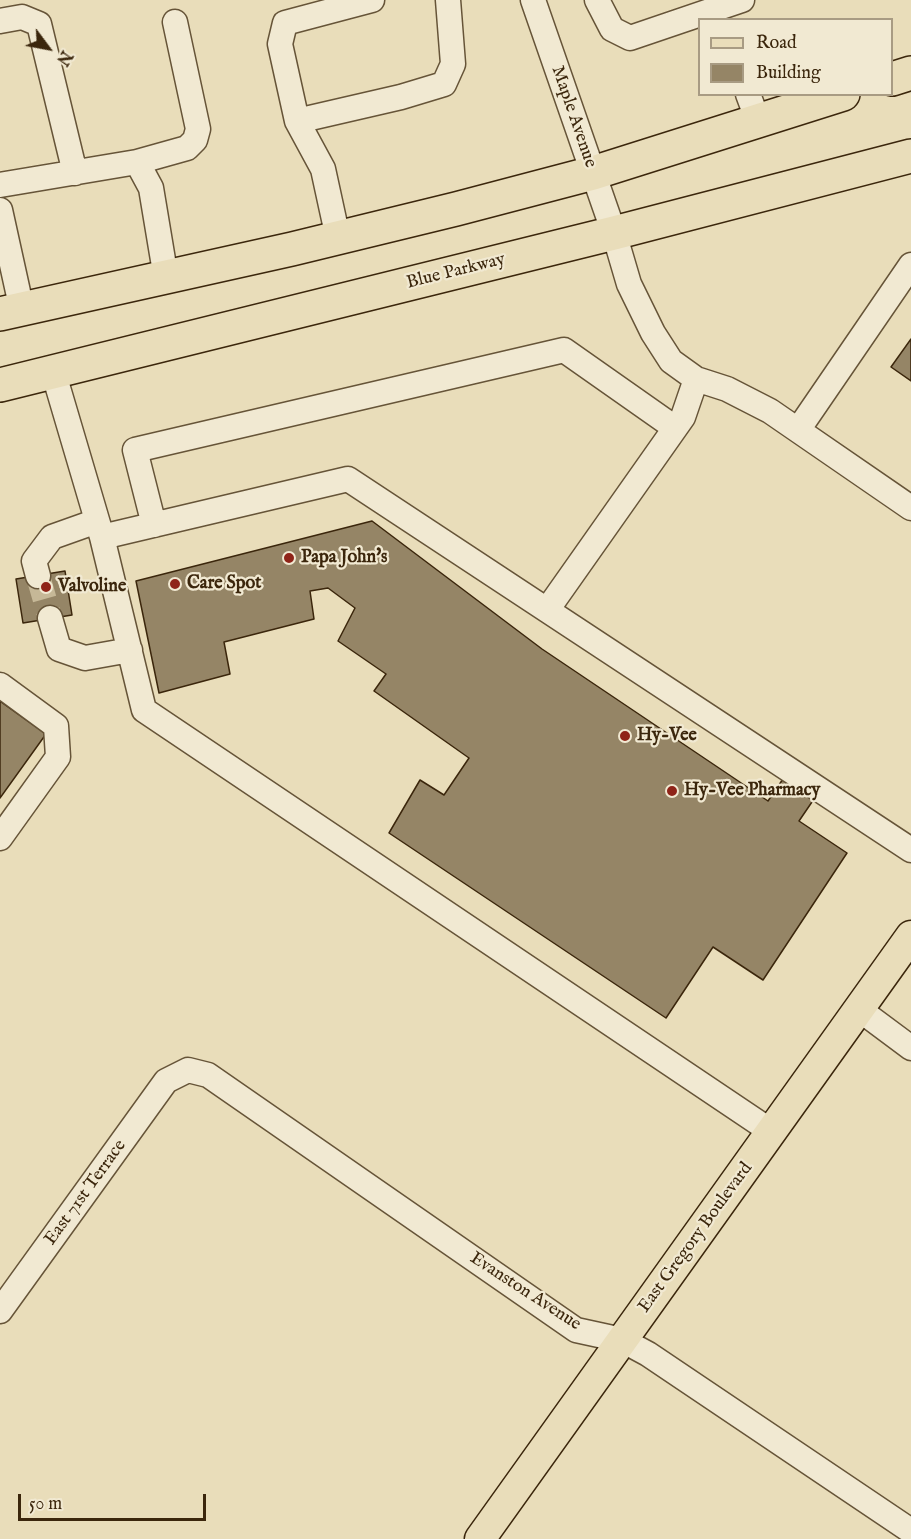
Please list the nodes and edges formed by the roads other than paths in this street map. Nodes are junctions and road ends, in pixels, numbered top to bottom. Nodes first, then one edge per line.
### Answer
1 (372, 0) edge
2 (448, 0) edge
3 (533, 0) edge
4 (597, 0) edge
5 (742, 0) edge
6 (714, 10) edge
7 (0, 21) edge
8 (175, 22) dead end
9 (911, 73) edge
10 (893, 78) edge
11 (830, 96) edge
12 (753, 108) edge
13 (297, 121) junction
14 (911, 156) edge
15 (137, 162) junction
16 (75, 173) junction
17 (593, 173) junction
18 (0, 185) edge
19 (0, 210) edge
20 (614, 233) junction
21 (338, 238) junction
22 (911, 265) edge
23 (166, 278) junction
24 (11, 312) edge
25 (53, 371) junction
26 (696, 379) junction
27 (0, 385) edge
28 (675, 428) junction
29 (798, 430) junction
30 (911, 508) edge
31 (154, 525) junction
32 (100, 529) junction
33 (38, 576) tunnel mouth
34 (547, 610) junction
35 (50, 618) tunnel mouth
36 (130, 650) junction
37 (0, 685) edge
38 (0, 838) edge
39 (911, 850) edge
40 (911, 936) edge
41 (860, 1010) junction
42 (911, 1048) edge
43 (174, 1076) joint
44 (772, 1132) junction
45 (0, 1311) edge
46 (622, 1340) junction
47 (911, 1531) edge
48 (480, 1539) edge

1 - 13 street
2 - 13 street
3 - 17 street, Maple Avenue
4 - 6 street
5 - 6 street
7 - 16 street
8 - 15 street
9 - 10 highway
11 - 12 highway
12 - 17 highway
13 - 21 street
14 - 20 highway, Blue Parkway
15 - 16 street
15 - 23 street
16 - 18 street
17 - 20 street, Maple Avenue
17 - 21 highway
19 - 24 street
20 - 25 highway, Blue Parkway
20 - 26 street, Maple Avenue
21 - 23 highway
22 - 29 street
23 - 24 highway
25 - 27 highway, Blue Parkway
25 - 32 street
26 - 28 street
26 - 29 street, Maple Avenue
28 - 31 street
28 - 34 street
29 - 30 street, Maple Avenue
31 - 32 street
31 - 34 street
32 - 33 street
32 - 36 street
34 - 39 street
35 - 36 street
36 - 44 street
37 - 38 street
40 - 41 main road, East Gregory Boulevard
41 - 42 street
41 - 44 main road, East Gregory Boulevard
43 - 45 street, East 71st Terrace
43 - 46 street, Evanston Avenue
44 - 46 main road, East Gregory Boulevard
46 - 47 street, Evanston Avenue
46 - 48 main road, East Gregory Boulevard

